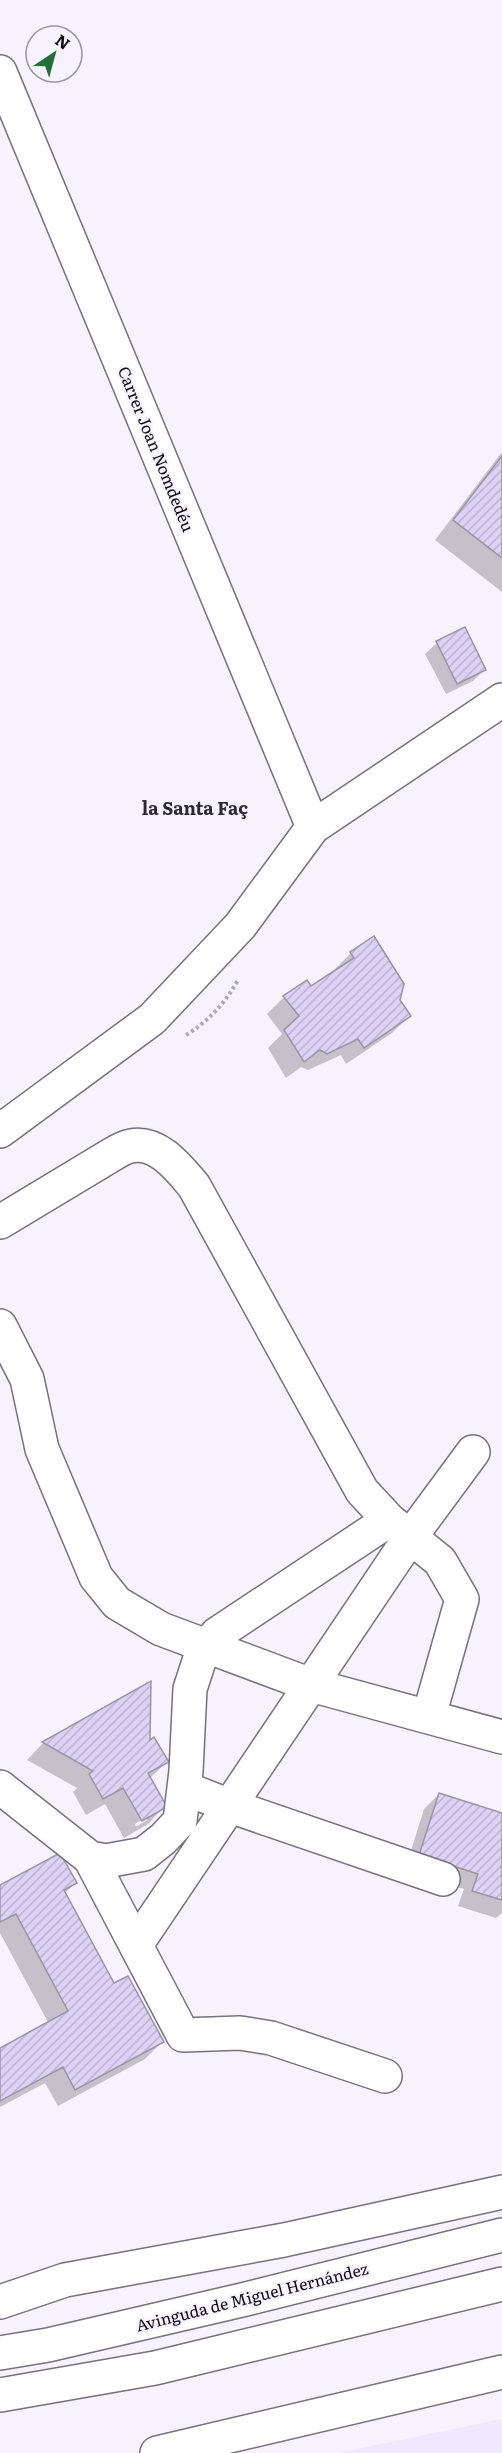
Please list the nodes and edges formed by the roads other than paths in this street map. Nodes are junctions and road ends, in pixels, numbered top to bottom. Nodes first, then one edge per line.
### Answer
1 (0, 72) edge
2 (502, 700) edge
3 (313, 827) junction
4 (0, 1131) edge
5 (0, 1222) edge
6 (0, 1326) edge
7 (473, 1452) dead end
8 (400, 1528) junction
9 (207, 1646) junction
10 (311, 1684) junction
11 (429, 1716) junction
12 (502, 1737) edge
13 (0, 1787) edge
14 (184, 1788) junction
15 (230, 1806) junction
16 (90, 1858) junction
17 (443, 1879) dead end
18 (136, 1945) junction
19 (385, 2076) dead end
20 (502, 2192) edge
21 (502, 2235) edge
22 (502, 2284) edge
23 (0, 2302) edge
24 (0, 2353) edge
25 (502, 2372) edge
26 (0, 2395) edge
27 (157, 2453) edge

1 - 3 street, Carrer Joan Nomdedéu
2 - 3 street
3 - 4 street
5 - 8 street
6 - 9 street
7 - 8 street
8 - 9 street
8 - 10 street
8 - 11 street
9 - 10 street
9 - 14 street
10 - 11 street
10 - 15 street
11 - 12 street
13 - 16 street
14 - 15 street
14 - 16 street
15 - 17 street
15 - 18 street
16 - 18 street
18 - 19 street
20 - 23 street
21 - 24 street, Avinguda de Miguel Hernández
22 - 26 street
25 - 27 street

